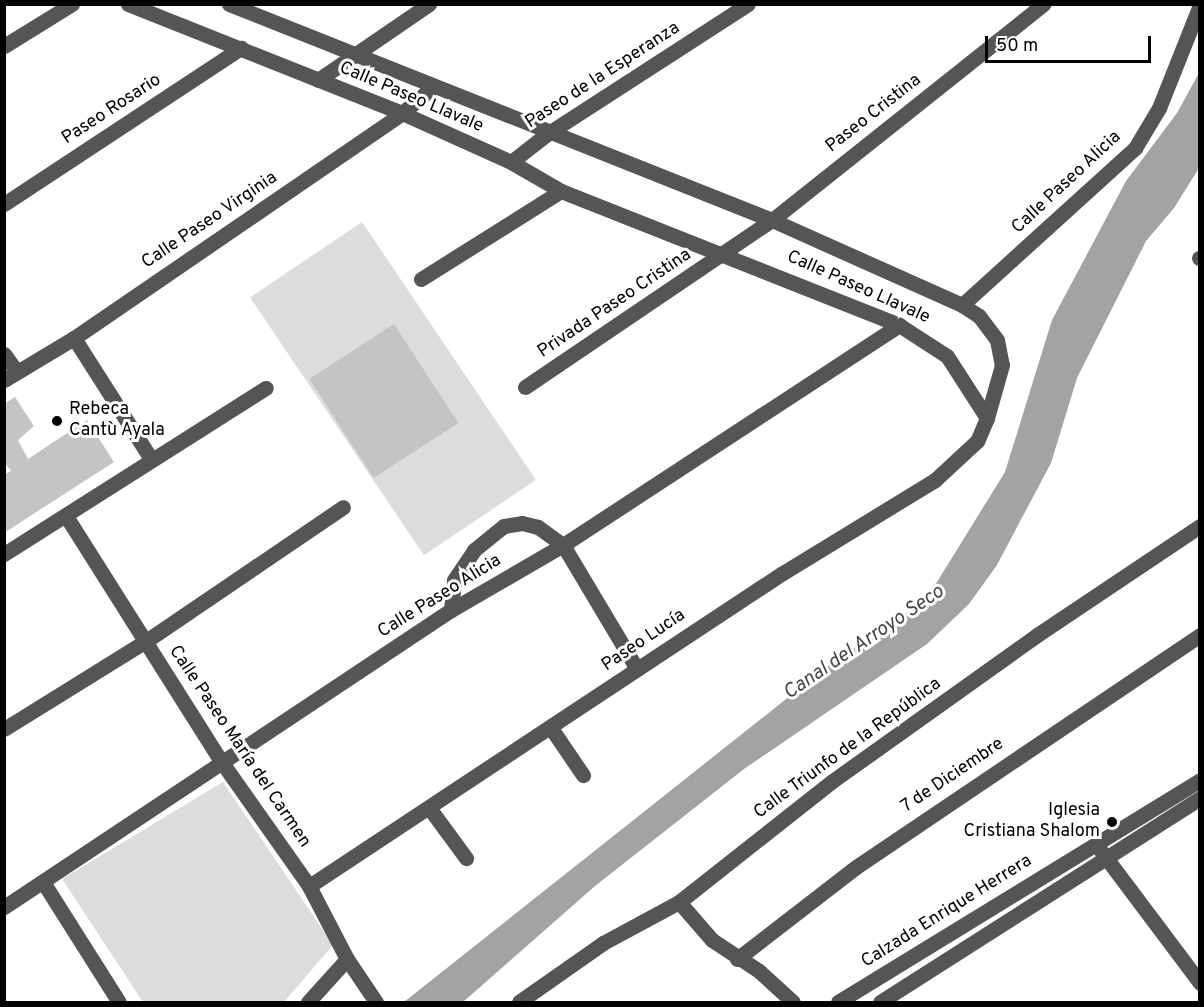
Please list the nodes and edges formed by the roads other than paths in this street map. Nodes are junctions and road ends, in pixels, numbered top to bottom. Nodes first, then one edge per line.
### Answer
1 (72, 4) edge
2 (128, 4) edge
3 (229, 4) edge
4 (429, 4) edge
5 (748, 4) edge
6 (1044, 4) edge
7 (1200, 4) edge
8 (4, 46) edge
9 (241, 48) junction
10 (355, 53) junction
11 (318, 81) junction
12 (434, 87) junction
13 (402, 113) junction
14 (547, 134) junction
15 (511, 162) junction
16 (561, 191) junction
17 (4, 204) edge
18 (772, 220) junction
19 (726, 253) junction
20 (421, 279) dead end
21 (962, 305) junction
22 (899, 325) junction
23 (74, 338) junction
24 (4, 354) edge
25 (11, 376) edge
26 (525, 387) dead end
27 (266, 388) dead end
28 (987, 418) junction
29 (151, 459) junction
30 (343, 507) dead end
31 (66, 516) junction
32 (1200, 526) edge
33 (563, 545) junction
34 (4, 554) edge
35 (450, 610) junction
36 (1200, 635) edge
37 (146, 641) junction
38 (637, 669) junction
39 (551, 728) junction
40 (4, 729) edge
41 (223, 764) junction
42 (583, 775) dead end
43 (1200, 780) edge
44 (1200, 798) edge
45 (430, 809) junction
46 (1095, 843) junction
47 (466, 858) dead end
48 (1105, 858) junction
49 (43, 882) junction
50 (309, 886) junction
51 (679, 902) junction
52 (4, 907) edge
53 (347, 959) junction
54 (737, 959) junction
55 (1200, 983) edge
56 (119, 1002) edge
57 (308, 1002) edge
58 (376, 1002) edge
59 (519, 1002) edge
60 (793, 1002) edge
61 (838, 1002) edge
62 (880, 1002) edge

1 - 8 street
2 - 9 street, Calle Paseo Llavale
3 - 10 street, Calle Paseo Llavale
4 - 10 street
5 - 14 street, Paseo de la Esperanza
6 - 18 street, Paseo Cristina
7 - 21 street, Calle Paseo Alicia
9 - 11 street, Calle Paseo Llavale
9 - 17 street, Paseo Rosario
10 - 11 street
10 - 12 street, Calle Paseo Llavale
11 - 13 street, Calle Paseo Llavale
12 - 13 street, Calle Paseo Virginia
12 - 14 street, Calle Paseo Llavale
13 - 15 street, Calle Paseo Llavale
13 - 23 street, Calle Paseo Virginia
14 - 15 street, Paseo de la Esperanza
14 - 18 street, Calle Paseo Llavale
15 - 16 street, Calle Paseo Llavale
16 - 19 street, Calle Paseo Llavale
16 - 20 street
18 - 19 street, Paseo Cristina
18 - 21 street, Calle Paseo Llavale
19 - 22 street, Calle Paseo Llavale
19 - 26 street, Privada Paseo Cristina
21 - 28 street, Calle Paseo Llavale
22 - 28 street, Calle Paseo Llavale
22 - 33 street, Calle Paseo Alicia
23 - 25 street, Calle Paseo Virginia
23 - 29 street
24 - 25 street
27 - 29 street
28 - 38 street, Paseo Lucía
29 - 31 street
30 - 37 street
31 - 34 street
31 - 37 street, Calle Paseo María del Carmen
32 - 51 street, Calle Triunfo de la República
33 - 35 street, Calle Paseo Alicia
33 - 35 street
33 - 38 street
35 - 41 street, Calle Paseo Alicia
36 - 54 street, 7 de Diciembre
37 - 40 street
37 - 41 street, Calle Paseo María del Carmen
38 - 39 street, Paseo Lucía
39 - 42 street
39 - 45 street, Paseo Lucía
41 - 49 street, Calle Paseo Alicia
41 - 50 street, Calle Paseo María del Carmen
43 - 46 street, Calzada Enrique Herrera
44 - 48 street
45 - 47 street
45 - 50 street, Paseo Lucía
46 - 48 street
46 - 61 street, Calzada Enrique Herrera
48 - 55 street
48 - 62 street
49 - 52 street, Calle Paseo Alicia
49 - 56 street
50 - 53 street, Calle Paseo María del Carmen
51 - 54 street
51 - 59 street, Calle Triunfo de la República
53 - 57 street
53 - 58 street, Calle Paseo María del Carmen
54 - 60 street

